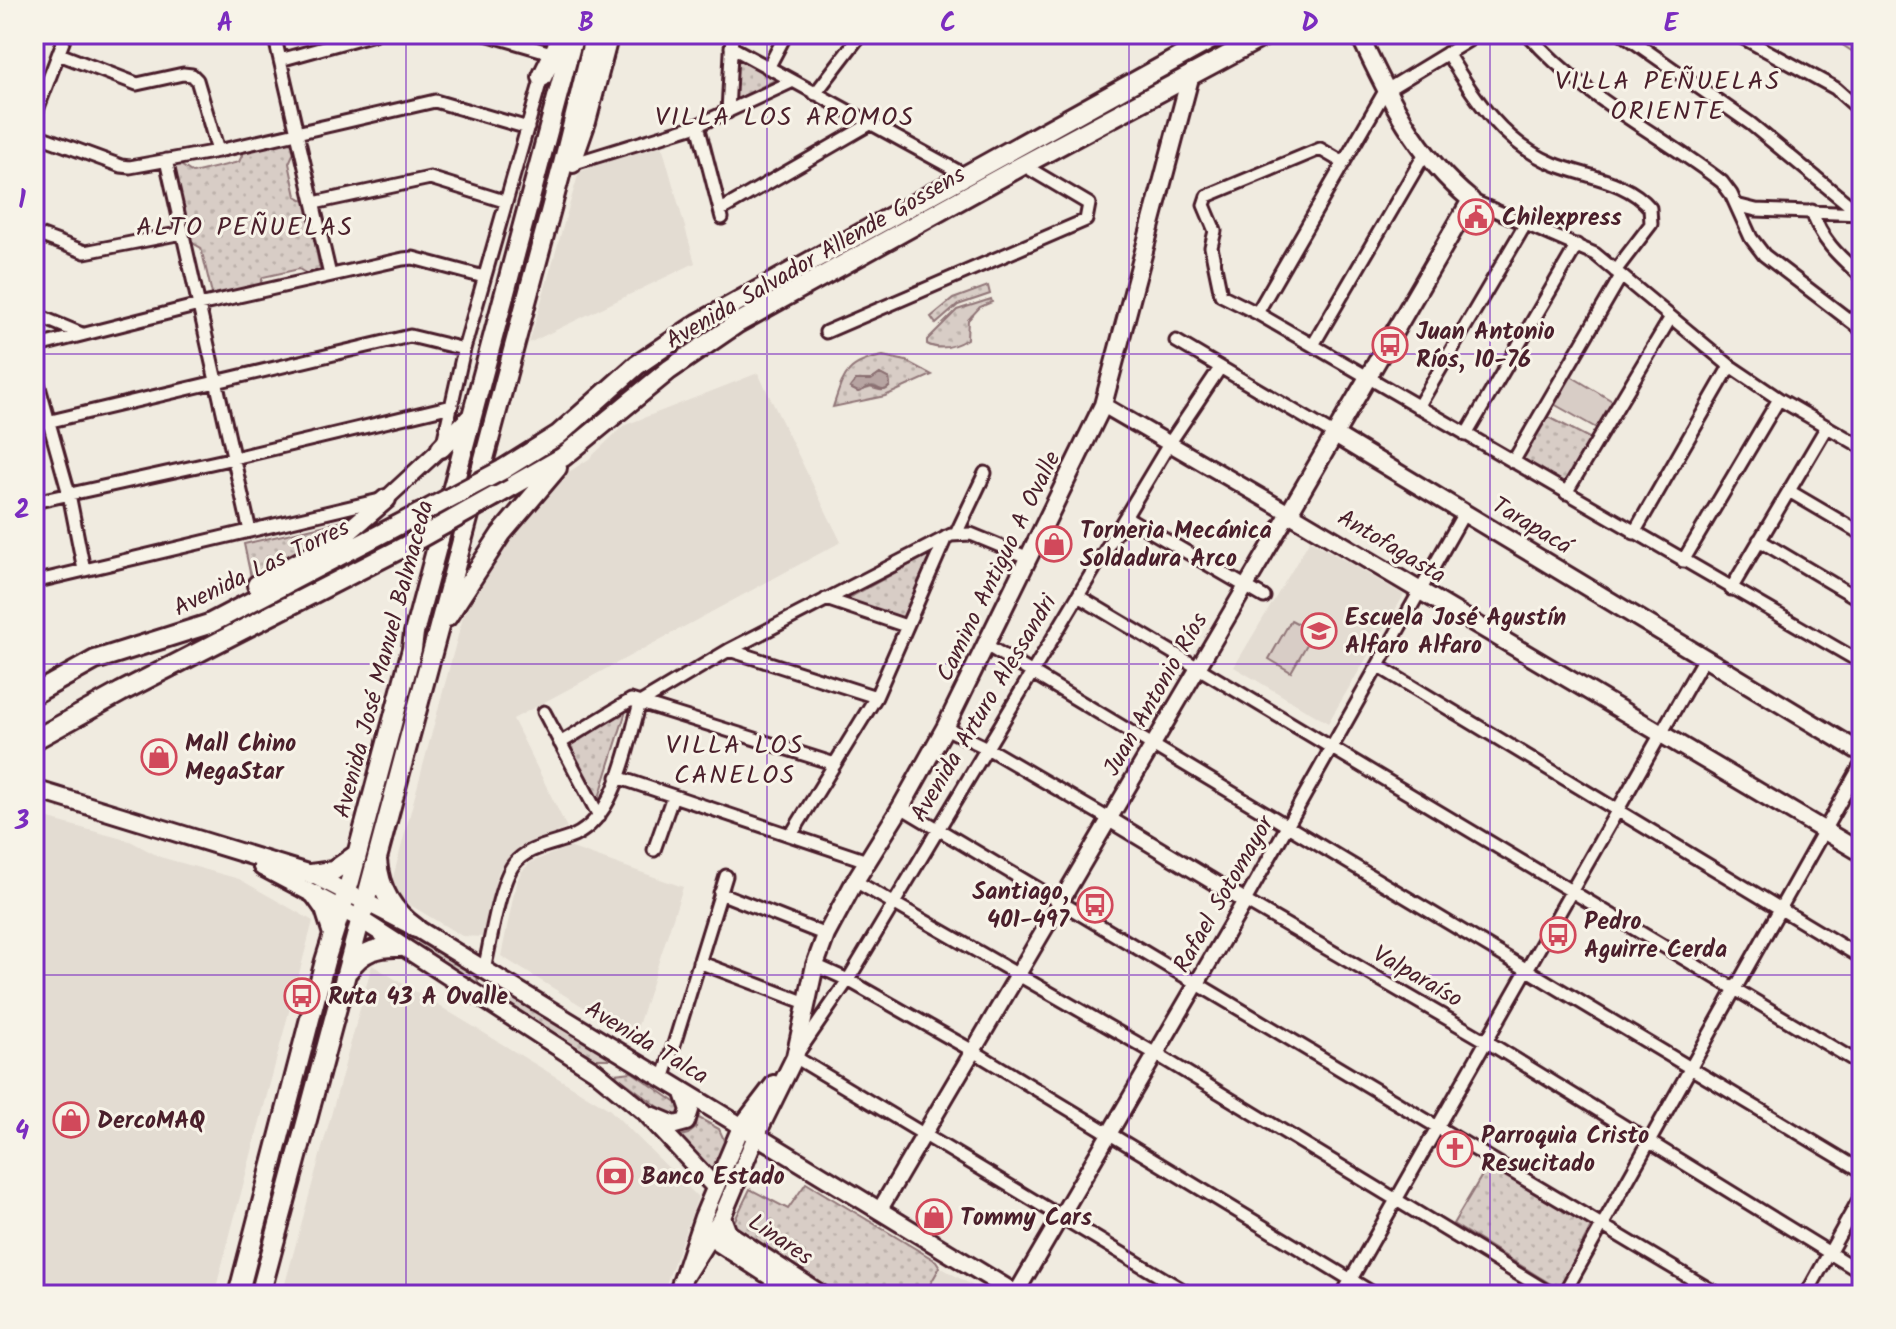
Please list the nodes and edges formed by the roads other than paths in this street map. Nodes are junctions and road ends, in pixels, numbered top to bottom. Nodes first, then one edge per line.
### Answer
1 (66, 34) edge
2 (274, 34) edge
3 (374, 34) edge
4 (486, 34) edge
5 (552, 34) edge
6 (563, 34) edge
7 (574, 34) edge
8 (595, 34) edge
9 (611, 34) edge
10 (786, 34) edge
11 (861, 34) edge
12 (1221, 34) edge
13 (1268, 34) edge
14 (1359, 34) edge
15 (1528, 34) edge
16 (1623, 34) edge
17 (1736, 34) edge
18 (732, 40) edge
19 (1469, 40) dead end
20 (548, 52) junction
21 (1447, 53) junction
22 (59, 54) junction
23 (280, 60) junction
24 (768, 68) junction
25 (1191, 74) junction
26 (542, 77) junction
27 (791, 82) junction
28 (1385, 91) junction
29 (815, 94) junction
30 (555, 108) junction
31 (728, 112) junction
32 (1862, 112) edge
33 (34, 118) edge
34 (870, 124) junction
35 (698, 125) junction
36 (528, 128) junction
37 (298, 132) junction
38 (34, 134) edge
39 (218, 151) junction
40 (1424, 155) junction
41 (166, 160) junction
42 (1344, 163) junction
43 (568, 165) junction
44 (1023, 165) junction
45 (965, 175) junction
46 (1471, 200) junction
47 (504, 201) junction
48 (314, 203) junction
49 (1736, 205) junction
50 (1812, 211) junction
51 (1861, 214) edge
52 (1525, 225) junction
53 (34, 233) edge
54 (182, 233) junction
55 (1577, 245) junction
56 (1618, 274) junction
57 (330, 275) junction
58 (484, 277) junction
59 (1862, 277) edge
60 (199, 305) junction
61 (1257, 313) junction
62 (34, 314) edge
63 (1671, 317) junction
64 (1862, 330) edge
65 (826, 332) dead end
66 (83, 334) junction
67 (1176, 341) dead end
68 (1313, 345) junction
69 (34, 347) edge
70 (464, 349) junction
71 (1730, 366) junction
72 (1220, 368) junction
73 (34, 369) edge
74 (1368, 378) junction
75 (216, 382) junction
76 (1779, 399) junction
77 (1103, 405) junction
78 (452, 406) junction
79 (1418, 407) junction
80 (472, 416) junction
81 (49, 422) junction
82 (34, 425) edge
83 (1826, 428) junction
84 (1335, 435) junction
85 (1466, 435) junction
86 (583, 440) junction
87 (1169, 444) junction
88 (1862, 447) edge
89 (441, 448) junction
90 (234, 458) junction
91 (1513, 462) junction
92 (985, 473) dead end
93 (1789, 491) junction
94 (1566, 493) junction
95 (69, 494) junction
96 (386, 499) junction
97 (34, 502) edge
98 (1289, 513) junction
99 (1464, 513) junction
100 (419, 514) joint
101 (1126, 517) junction
102 (250, 531) junction
103 (1634, 533) junction
104 (1862, 534) edge
105 (951, 535) junction
106 (1759, 540) junction
107 (404, 547) joint
108 (1029, 558) junction
109 (1683, 561) junction
110 (84, 570) junction
111 (34, 582) edge
112 (1246, 587) junction
113 (1731, 589) junction
114 (1420, 591) junction
115 (1078, 596) junction
116 (1264, 597) dead end
117 (826, 599) junction
118 (1862, 601) edge
119 (906, 626) junction
120 (437, 633) junction
121 (166, 639) junction
122 (986, 645) junction
123 (729, 650) junction
124 (1704, 658) junction
125 (1860, 658) edge
126 (1378, 666) junction
127 (1198, 668) junction
128 (1032, 673) junction
129 (34, 694) edge
130 (876, 697) junction
131 (640, 703) junction
132 (544, 712) dead end
133 (945, 728) junction
134 (1661, 734) junction
135 (34, 740) edge
136 (560, 743) junction
137 (1153, 746) junction
138 (987, 748) junction
139 (1331, 748) junction
140 (1862, 753) edge
141 (1862, 763) edge
142 (835, 764) junction
143 (617, 777) junction
144 (34, 789) edge
145 (673, 796) junction
146 (901, 807) junction
147 (1617, 811) junction
148 (599, 816) junction
149 (1109, 819) junction
150 (1287, 826) junction
151 (938, 829) junction
152 (1824, 830) junction
153 (791, 835) junction
154 (654, 850) dead end
155 (240, 853) junction
156 (377, 853) junction
157 (1862, 853) edge
158 (357, 854) junction
159 (867, 861) junction
160 (311, 874) junction
161 (726, 876) dead end
162 (855, 881) junction
163 (1571, 891) junction
164 (720, 893) junction
165 (315, 895) junction
166 (344, 899) junction
167 (364, 900) junction
168 (1245, 901) junction
169 (1061, 902) junction
170 (893, 904) junction
171 (1780, 908) junction
172 (360, 919) junction
173 (416, 928) junction
174 (333, 934) junction
175 (826, 935) junction
176 (400, 947) junction
177 (1862, 958) edge
178 (699, 962) junction
179 (815, 965) junction
180 (484, 970) junction
181 (1527, 970) junction
182 (1018, 974) junction
183 (344, 979) junction
184 (848, 980) junction
185 (1197, 984) junction
186 (1735, 989) junction
187 (489, 1003) junction
188 (806, 1003) junction
189 (1486, 1041) junction
190 (973, 1051) junction
191 (1156, 1054) junction
192 (791, 1064) junction
193 (1862, 1065) edge
194 (1690, 1068) junction
195 (663, 1080) junction
196 (684, 1093) junction
197 (645, 1112) junction
198 (741, 1127) junction
199 (1437, 1127) junction
200 (1110, 1133) junction
201 (924, 1134) junction
202 (756, 1136) junction
203 (1650, 1140) junction
204 (1862, 1171) edge
205 (715, 1187) junction
206 (1862, 1194) edge
207 (1396, 1199) junction
208 (879, 1211) junction
209 (703, 1217) junction
210 (722, 1217) junction
211 (1061, 1217) junction
212 (1602, 1225) junction
213 (711, 1238) junction
214 (1829, 1253) junction
215 (1862, 1273) edge
216 (1351, 1279) junction
217 (679, 1289) edge
218 (238, 1295) edge
219 (260, 1295) edge
220 (799, 1295) edge
221 (822, 1295) edge
222 (1016, 1295) edge
223 (1191, 1295) edge
224 (1342, 1295) edge
225 (1376, 1295) edge
226 (1553, 1295) edge
227 (1563, 1295) edge
228 (1719, 1295) edge
229 (1806, 1295) edge

1 - 22 street
2 - 23 street
3 - 23 street
4 - 20 street
5 - 20 street
6 - 26 main road
7 - 30 main road, Avenida José Manuel Balmaceda
8 - 43 main road, Avenida José Manuel Balmaceda
9 - 43 street
10 - 24 street
11 - 29 street
12 - 45 main road, Avenida Salvador Allende Gossens
13 - 25 main road, Avenida Salvador Allende Gossens
14 - 28 main road
15 - 49 street
16 - 51 street
17 - 32 street
18 - 24 street
18 - 31 street
19 - 21 street
20 - 26 street
21 - 28 street
21 - 56 street
22 - 33 street
22 - 39 street
23 - 37 street
24 - 27 street
25 - 44 main road, Avenida Salvador Allende Gossens
25 - 77 main road, Camino Antiguo A Ovalle
26 - 36 street
27 - 29 street
27 - 31 street
28 - 40 main road
28 - 42 street
29 - 34 street
30 - 43 main road
30 - 80 main road, Avenida José Manuel Balmaceda
31 - 35 street
34 - 35 street
34 - 45 street
35 - 43 street
36 - 37 street
36 - 47 street
37 - 39 street
37 - 48 street
38 - 41 street
39 - 41 street
40 - 46 main road
40 - 68 street
41 - 54 street
42 - 61 street
42 - 61 street
43 - 120 main road, Avenida José Manuel Balmaceda
44 - 65 street
44 - 86 main road, Avenida Salvador Allende Gossens
45 - 100 main road, Avenida Salvador Allende Gossens, bridge
46 - 52 street
46 - 74 main road, Juan Antonio Ríos
47 - 48 street
47 - 58 street
48 - 57 street
49 - 50 street
49 - 64 street
50 - 51 street
50 - 59 street
52 - 55 street
52 - 79 street
53 - 54 street
54 - 60 street
55 - 56 street
55 - 85 street
56 - 63 street
56 - 91 street
57 - 58 street
57 - 60 street
58 - 70 street
60 - 66 street
60 - 75 street
61 - 68 street
62 - 66 street
63 - 71 street
63 - 94 street
66 - 69 street
67 - 72 street, Tarapacá
68 - 74 street
70 - 75 street
70 - 78 street
71 - 76 street
71 - 103 street
72 - 84 street, Tarapacá
72 - 87 street, Avenida Arturo Alessandri
73 - 81 street
74 - 79 street
74 - 84 main road, Juan Antonio Ríos
75 - 81 street
75 - 90 street
76 - 83 street
76 - 109 street
77 - 87 street, Antofagasta
77 - 108 main road, Camino Antiguo A Ovalle
78 - 89 street
78 - 90 street
79 - 85 street
80 - 89 main road
80 - 158 main road, Avenida José Manuel Balmaceda
81 - 82 street
81 - 95 street
83 - 88 street
83 - 93 street
84 - 98 main road, Juan Antonio Ríos
84 - 99 main road, Tarapacá
85 - 91 street
86 - 107 main road, Avenida Salvador Allende Gossens, bridge
86 - 120 main road
87 - 98 street, Antofagasta
87 - 101 street, Avenida Arturo Alessandri
89 - 96 street
90 - 95 street
90 - 102 street
91 - 94 street
92 - 105 street
93 - 104 street
93 - 106 street
94 - 103 street
95 - 97 street
95 - 110 street
96 - 102 street
96 - 121 main road
98 - 112 street, Juan Antonio Ríos
98 - 114 main road, Antofagasta
99 - 114 street, Rafael Sotomayor
99 - 124 main road, Tarapacá
100 - 121 main road, Avenida Las Torres
101 - 112 street
101 - 115 street, Avenida Arturo Alessandri
102 - 110 street
103 - 109 street
105 - 108 street
105 - 117 street
105 - 119 street
106 - 113 street
106 - 118 street
107 - 135 main road, Avenida Las Torres
108 - 122 main road, Camino Antiguo A Ovalle
109 - 113 street
110 - 111 street
112 - 116 street
112 - 127 street, Juan Antonio Ríos
113 - 125 street
114 - 126 street, Rafael Sotomayor
114 - 134 main road, Antofagasta
115 - 127 street
115 - 128 street, Avenida Arturo Alessandri
117 - 119 street
117 - 123 street
119 - 130 street
120 - 156 main road, Avenida José Manuel Balmaceda
121 - 129 main road, Avenida Las Torres
122 - 128 street
122 - 133 main road, Camino Antiguo A Ovalle
123 - 130 street
123 - 131 street
124 - 134 street
124 - 140 main road, Tarapacá
126 - 139 street, Rafael Sotomayor
126 - 147 street
127 - 137 street, Juan Antonio Ríos
127 - 139 street
128 - 137 street
128 - 138 street, Avenida Arturo Alessandri
130 - 142 street
131 - 136 street
131 - 142 street
131 - 143 street
132 - 136 street
133 - 138 street, Valparaíso
133 - 146 main road, Camino Antiguo A Ovalle
134 - 147 street
134 - 152 main road, Antofagasta
136 - 148 street
137 - 149 street, Juan Antonio Ríos
137 - 150 street
138 - 149 street, Valparaíso
138 - 151 street, Avenida Arturo Alessandri
139 - 150 street, Rafael Sotomayor
139 - 163 street
141 - 152 street
142 - 153 street
143 - 145 street
143 - 148 street
144 - 155 main road, Avenida Talca
145 - 153 street
145 - 154 street
146 - 151 street
146 - 159 main road, Camino Antiguo A Ovalle
147 - 163 street
147 - 171 street
148 - 180 street
149 - 168 street, Valparaíso
149 - 169 street, Juan Antonio Ríos
150 - 168 street, Rafael Sotomayor
150 - 181 street
151 - 169 street
151 - 170 street, Avenida Arturo Alessandri
152 - 157 main road, Antofagasta
152 - 171 street
153 - 159 street
155 - 160 main road, Avenida Talca
155 - 165 main road, Avenida Talca
156 - 167 main road, Avenida José Manuel Balmaceda
156 - 173 main road
158 - 160 main road
158 - 166 main road, Avenida José Manuel Balmaceda
159 - 162 main road, Camino Antiguo A Ovalle
160 - 166 main road, Avenida Talca
161 - 164 street
162 - 170 street
162 - 175 main road, Camino Antiguo A Ovalle
163 - 181 street
163 - 186 street
164 - 175 street
164 - 178 street
165 - 166 main road, Avenida Talca
165 - 174 main road
166 - 167 main road, Avenida Talca
166 - 172 main road, Avenida Talca
166 - 174 main road, Avenida José Manuel Balmaceda
167 - 172 main road, Avenida José Manuel Balmaceda
167 - 173 main road, Avenida Talca
168 - 185 street, Rafael Sotomayor
168 - 189 street, Valparaíso
169 - 182 street, Juan Antonio Ríos
169 - 185 street
170 - 182 street
170 - 184 street, Avenida Arturo Alessandri
171 - 177 street
171 - 186 street
172 - 176 main road, Avenida Talca
172 - 183 main road, Avenida José Manuel Balmaceda
173 - 180 main road, Avenida Talca
174 - 218 main road, Avenida José Manuel Balmaceda
175 - 179 main road, Camino Antiguo A Ovalle
176 - 183 main road
176 - 187 main road, Avenida Talca
178 - 188 street
178 - 195 street
179 - 184 street
179 - 188 main road, Camino Antiguo A Ovalle
180 - 187 main road
180 - 195 main road, Avenida Talca
181 - 189 street
181 - 194 street
182 - 190 street, Juan Antonio Ríos
182 - 191 street
183 - 219 main road, Avenida José Manuel Balmaceda
184 - 190 street
184 - 192 street, Avenida Arturo Alessandri
185 - 191 street, Rafael Sotomayor
185 - 199 street
186 - 193 street
186 - 194 street
187 - 197 main road, Avenida Talca
188 - 192 main road, Camino Antiguo A Ovalle
189 - 199 street
189 - 203 street, Valparaíso
190 - 200 street
190 - 201 street, Juan Antonio Ríos
191 - 200 street, Rafael Sotomayor
191 - 207 street
192 - 198 main road, Avenida Arturo Alessandri
192 - 201 street
192 - 202 main road, Avenida Arturo Alessandri
194 - 203 street
194 - 204 street
195 - 196 main road, Avenida Talca
196 - 197 main road
196 - 198 main road, Avenida Talca
197 - 205 main road, Avenida Talca
198 - 202 main road, Avenida Talca
198 - 205 main road, Avenida Arturo Alessandri
199 - 207 street
199 - 212 street
200 - 211 street, Rafael Sotomayor
200 - 216 street
201 - 208 street, Juan Antonio Ríos
201 - 211 street
202 - 208 main road, Avenida Talca
202 - 210 main road, Avenida Arturo Alessandri
203 - 212 street
203 - 214 street, Valparaíso
205 - 209 main road, Avenida Arturo Alessandri
206 - 214 street
207 - 216 street
207 - 226 street
208 - 222 main road, Avenida Talca
209 - 213 main road, Linares
209 - 217 main road, Avenida Arturo Alessandri
210 - 213 main road, Avenida Arturo Alessandri
210 - 221 main road, Linares
211 - 222 street, Rafael Sotomayor
211 - 223 street
212 - 227 street
212 - 228 street
213 - 217 main road, Avenida Arturo Alessandri
213 - 220 main road, Linares
214 - 215 street, Valparaíso
214 - 229 street
216 - 224 street
216 - 225 street

